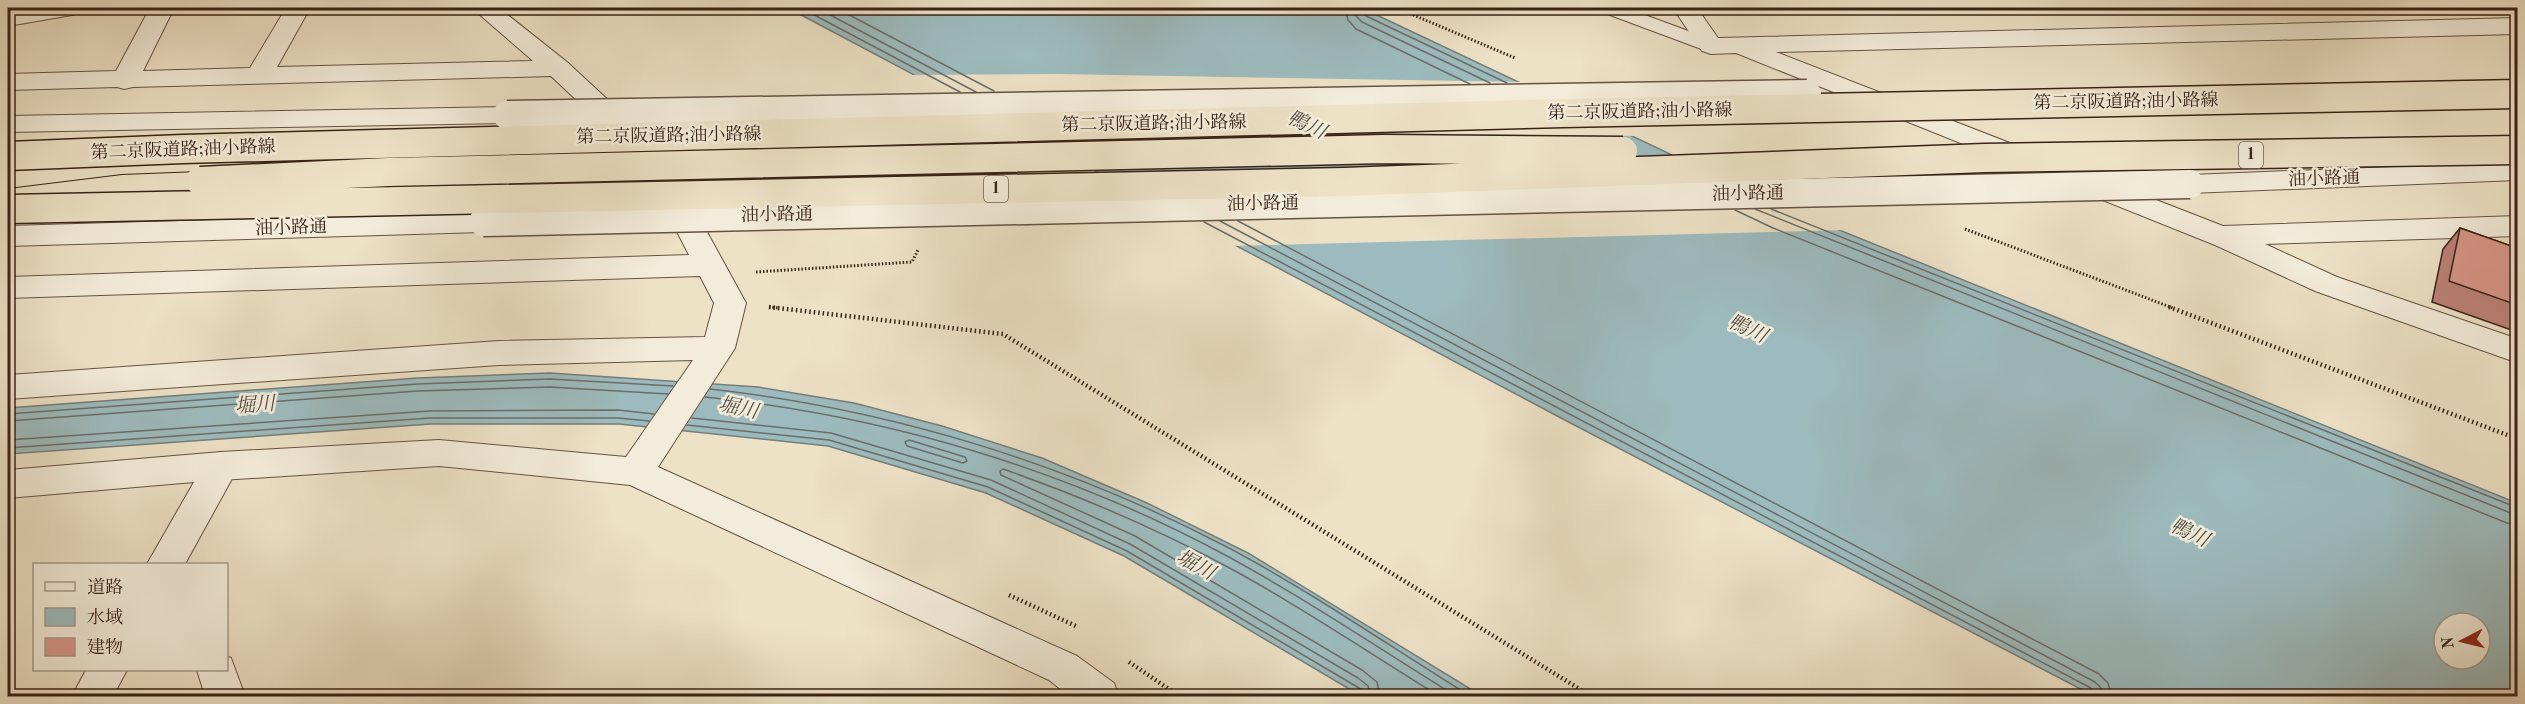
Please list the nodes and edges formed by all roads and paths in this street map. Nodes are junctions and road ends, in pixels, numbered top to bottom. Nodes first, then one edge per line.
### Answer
1 (72, 8) edge
2 (162, 8) edge
3 (298, 8) edge
4 (484, 8) edge
5 (1609, 8) edge
6 (1685, 8) edge
7 (8, 19) edge
8 (2517, 26) edge
9 (1722, 45) junction
10 (558, 68) junction
11 (258, 77) junction
12 (124, 81) junction
13 (8, 82) edge
14 (2517, 84) edge
15 (2517, 94) edge
16 (8, 124) edge
17 (2517, 150) edge
18 (8, 156) edge
19 (1985, 158) junction
20 (2517, 171) edge
21 (8, 198) edge
22 (8, 209) edge
23 (936, 212) junction
24 (2517, 226) edge
25 (8, 236) edge
26 (2220, 236) junction
27 (714, 270) junction
28 (8, 288) edge
29 (730, 303) junction
30 (719, 348) junction
31 (2517, 351) edge
32 (8, 387) edge
33 (222, 466) junction
34 (635, 472) junction
35 (8, 484) edge
36 (176, 557) edge
37 (106, 671) edge
38 (218, 671) edge
39 (92, 696) edge
40 (225, 696) edge
41 (1099, 696) edge
42 (1591, 696) edge

1 - 7 street
2 - 12 street
3 - 11 street
4 - 10 street
5 - 9 lane
6 - 9 street
8 - 9 street
9 - 26 street
10 - 11 street
10 - 27 street
11 - 12 street
12 - 13 street
14 - 16 street, bridge
15 - 18 highway, 第二京阪道路;油小路線, bridge
17 - 19 highway, 1, bridge
19 - 21 highway, bridge
19 - 22 highway, 1, bridge
20 - 23 street, 油小路通, bridge
23 - 25 street, 油小路通, bridge
23 - 27 path
24 - 26 street
26 - 31 street
27 - 28 street
27 - 29 street
29 - 30 street
29 - 42 path
30 - 32 street
30 - 34 street
33 - 34 street
33 - 35 street
33 - 36 street
34 - 41 street
37 - 39 street
38 - 40 street

